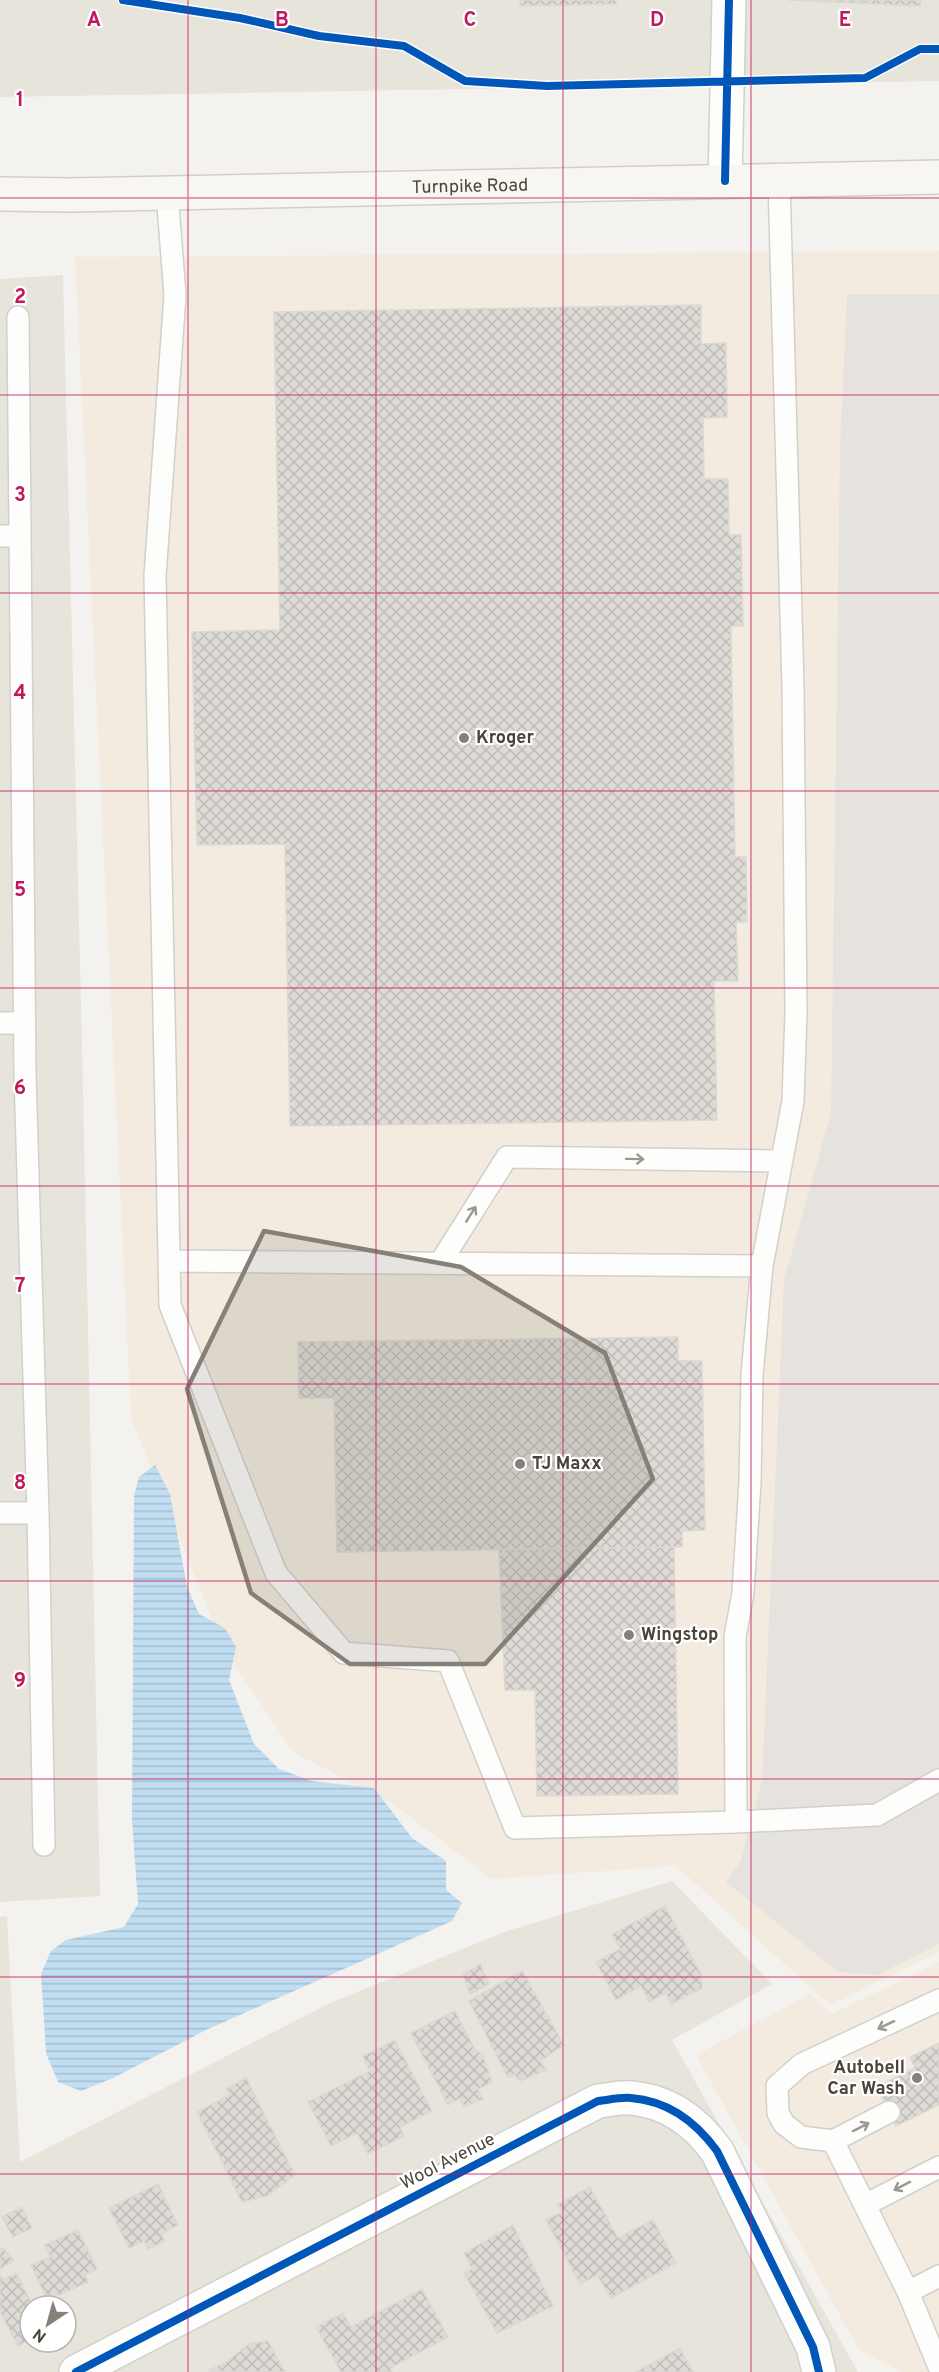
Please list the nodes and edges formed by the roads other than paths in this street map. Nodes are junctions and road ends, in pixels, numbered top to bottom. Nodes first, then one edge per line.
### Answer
1 (729, 0) edge
2 (939, 177) edge
3 (779, 180) junction
4 (725, 181) junction
5 (167, 193) junction
6 (0, 194) edge
7 (18, 317) dead end
8 (10, 536) edge
9 (0, 1023) edge
10 (24, 1023) junction
11 (782, 1161) junction
12 (169, 1261) junction
13 (440, 1263) junction
14 (762, 1266) junction
15 (0, 1513) edge
16 (38, 1513) junction
17 (939, 1780) edge
18 (736, 1822) junction
19 (44, 1845) dead end
20 (939, 2000) edge
21 (889, 2112) dead end
22 (833, 2141) junction
23 (939, 2167) edge
24 (865, 2205) junction
25 (939, 2276) edge
26 (909, 2292) junction
27 (939, 2367) edge
28 (76, 2372) edge
29 (819, 2372) edge

1 - 4 street
2 - 3 main road, Turnpike Road
3 - 4 main road, Turnpike Road
3 - 11 lane
4 - 5 main road, Turnpike Road
5 - 6 main road, Turnpike Road
5 - 12 lane
7 - 8 lane
8 - 10 lane
9 - 10 lane
10 - 16 lane
13 -> 11 lane
11 - 14 lane
12 - 13 lane
12 - 18 lane
13 - 14 lane
14 - 18 lane
15 - 16 lane
16 - 19 lane
17 - 18 lane
20 -> 22 lane
22 -> 21 lane
22 - 24 lane
23 -> 24 lane
24 - 26 lane
25 - 26 lane
26 - 27 lane
28 - 29 street, Wool Avenue

